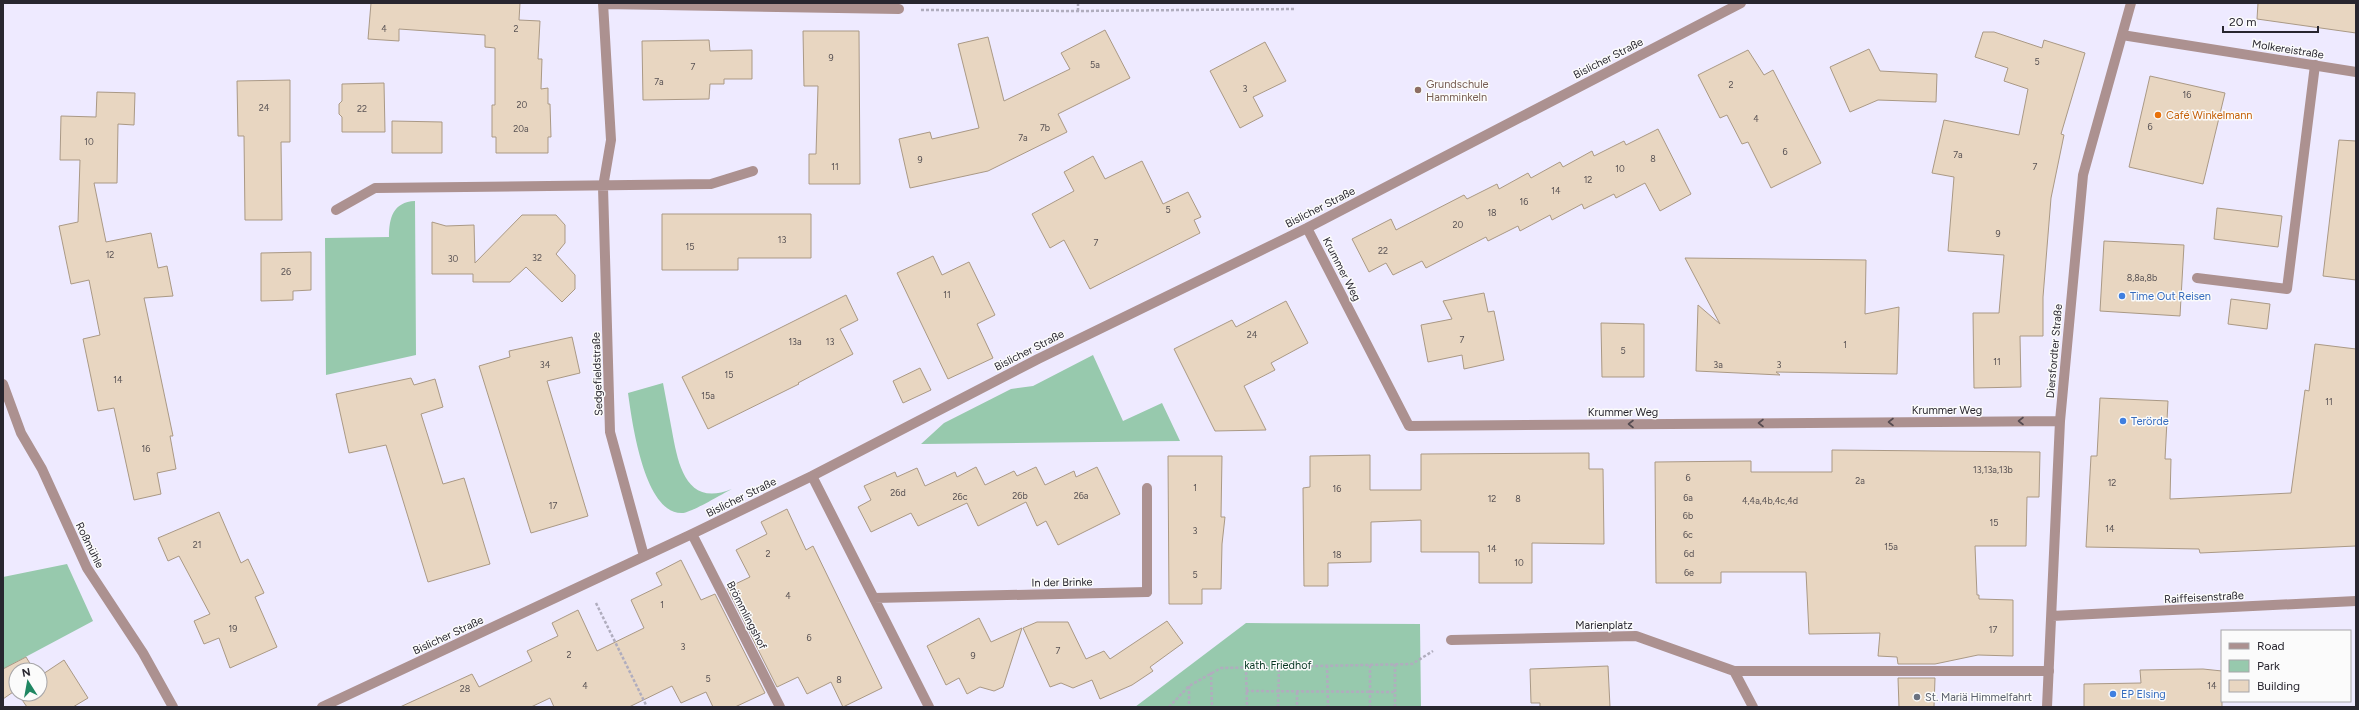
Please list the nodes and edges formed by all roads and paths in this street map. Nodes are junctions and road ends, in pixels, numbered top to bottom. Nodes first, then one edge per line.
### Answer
1 (604, 3) edge
2 (1078, 3) edge
3 (1741, 3) edge
4 (2131, 3) edge
5 (1296, 8) dead end
6 (899, 9) joint
7 (1078, 11) junction
8 (2122, 35) junction
9 (2316, 65) junction
10 (2356, 72) edge
11 (753, 171) dead end
12 (603, 187) junction
13 (336, 210) dead end
14 (1307, 228) junction
15 (2198, 278) dead end
16 (3, 384) edge
17 (2060, 421) junction
18 (812, 476) junction
19 (1147, 488) dead end
20 (692, 534) junction
21 (644, 556) junction
22 (586, 583) junction
23 (874, 598) junction
24 (2356, 601) edge
25 (2052, 616) junction
26 (1451, 640) joint
27 (1394, 664) junction
28 (1328, 665) junction
29 (1370, 665) junction
30 (1279, 666) junction
31 (1246, 667) junction
32 (1734, 671) junction
33 (2049, 671) junction
34 (1211, 672) junction
35 (1189, 686) junction
36 (1246, 691) junction
37 (1278, 691) junction
38 (1297, 691) junction
39 (1328, 691) junction
40 (1370, 692) junction
41 (1394, 692) junction
42 (173, 707) edge
43 (322, 707) edge
44 (647, 707) edge
45 (780, 707) edge
46 (929, 707) edge
47 (1169, 707) edge
48 (1189, 707) edge
49 (1212, 707) edge
50 (1246, 707) edge
51 (1278, 707) edge
52 (1297, 707) edge
53 (1328, 707) edge
54 (1370, 707) edge
55 (1395, 707) edge
56 (1753, 707) edge
57 (2047, 707) edge

1 - 6 street, Sedgefieldstraße
1 - 12 street, Sedgefieldstraße
2 - 7 path
3 - 14 street, Bislicher Straße
4 - 8 street, Diersfordter Straße
5 - 7 path
6 - 7 path
8 - 9 street, Molkereistraße
8 - 17 street, Diersfordter Straße
9 - 10 street, Molkereistraße
9 - 15 street
11 - 12 street
12 - 13 street
12 - 21 street, Sedgefieldstraße
17 -> 14 street, Krummer Weg
14 - 18 street, Bislicher Straße
16 - 42 street, Roßmühle
17 - 25 street, Diersfordter Straße
18 - 20 street, Bislicher Straße
18 - 23 street
19 - 23 street, In der Brinke
20 - 21 street, Bislicher Straße
20 - 45 street, Brömmlingshof
21 - 22 street, Bislicher Straße
22 - 43 street, Bislicher Straße
22 - 44 path
23 - 46 street
24 - 25 street, Raiffeisenstraße
25 - 33 street, Diersfordter Straße
26 - 27 path
26 - 32 street, Marienplatz
27 - 29 path
27 - 41 path
28 - 29 path
28 - 30 path
28 - 39 path
29 - 40 path
30 - 31 path
30 - 37 path
31 - 34 path
31 - 36 path
32 - 33 street, Marienplatz
32 - 56 street
33 - 57 street, Diersfordter Straße
34 - 35 path
34 - 49 path
35 - 47 path
35 - 48 path
36 - 37 path
36 - 50 path
37 - 38 path
37 - 51 path
38 - 39 path
38 - 52 path
39 - 40 path
39 - 53 path
40 - 41 path
40 - 54 path
41 - 55 path

